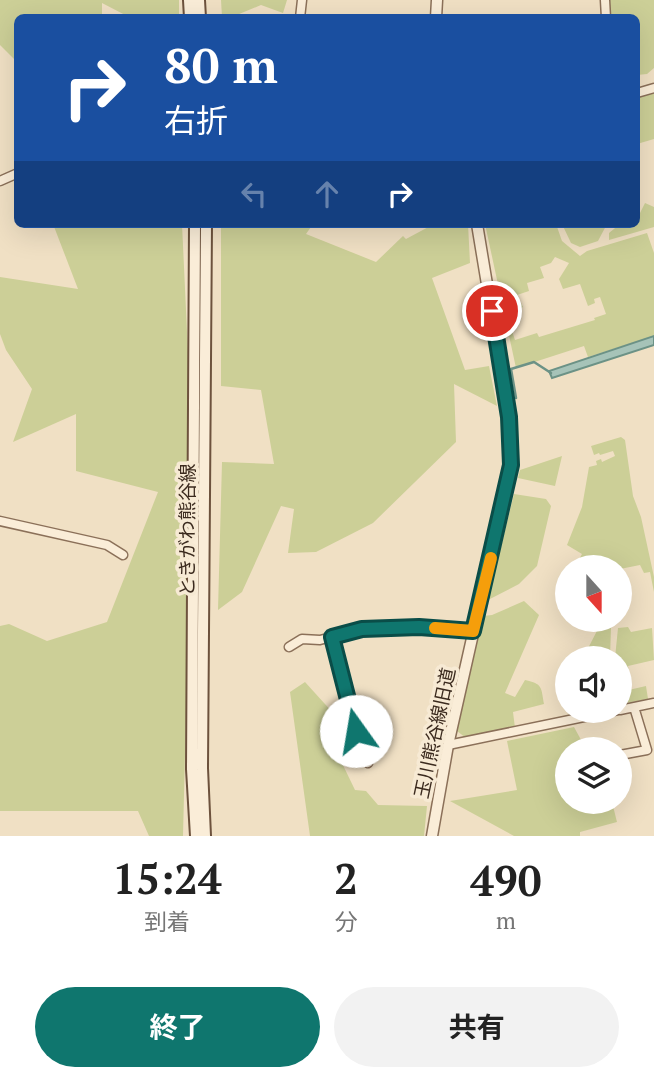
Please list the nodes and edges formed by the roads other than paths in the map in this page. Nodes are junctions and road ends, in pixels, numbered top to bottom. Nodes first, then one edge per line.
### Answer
1 (195, 228) edge
2 (206, 228) edge
3 (478, 228) edge
4 (0, 521) edge
5 (123, 555) dead end
6 (473, 631) junction
7 (332, 637) junction
8 (289, 647) dead end
9 (654, 703) edge
10 (634, 707) joint
11 (555, 723) edge
12 (448, 745) junction
13 (650, 749) edge
14 (632, 753) edge
15 (368, 763) dead end
16 (196, 836) edge
17 (205, 836) edge
18 (432, 836) edge

1 - 16 main road, ときがわ熊谷線
2 - 17 main road, ときがわ熊谷線
3 - 6 street, 玉川熊谷線旧道
4 - 5 street
6 - 7 street
6 - 12 street, 玉川熊谷線旧道
7 - 8 street
7 - 15 street
9 - 10 street
10 - 13 street
11 - 12 street
12 - 18 street, 玉川熊谷線旧道
13 - 14 street

